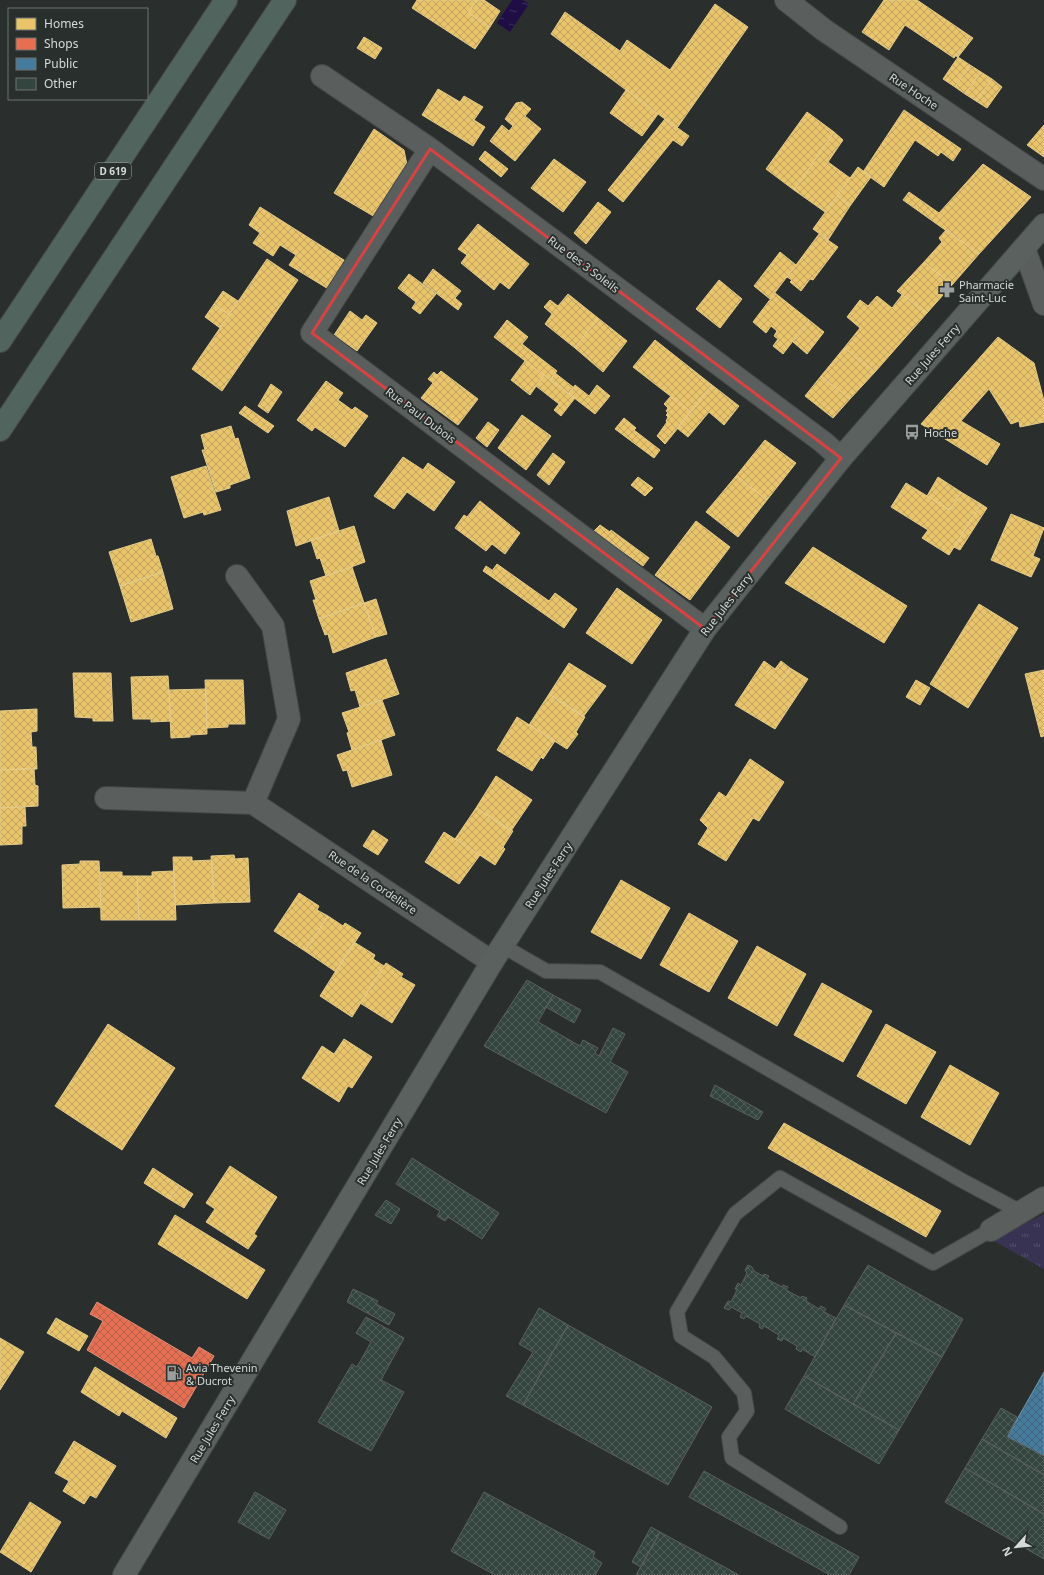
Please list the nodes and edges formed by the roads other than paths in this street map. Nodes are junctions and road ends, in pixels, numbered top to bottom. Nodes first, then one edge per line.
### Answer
1 (226, 0) edge
2 (285, 0) edge
3 (786, 0) edge
4 (322, 76) dead end
5 (430, 149) junction
6 (1044, 179) edge
7 (1044, 225) edge
8 (1024, 248) junction
9 (1044, 304) edge
10 (0, 342) edge
11 (0, 430) edge
12 (841, 458) junction
13 (237, 576) dead end
14 (705, 629) junction
15 (106, 798) dead end
16 (253, 803) junction
17 (498, 954) junction
18 (1044, 1198) edge
19 (1020, 1212) junction
20 (991, 1230) joint
21 (840, 1527) dead end
22 (124, 1575) edge

1 - 10 highway, D 619
2 - 11 highway
3 - 6 street, Rue Hoche
4 - 5 street, Rue des 3 Soleils
5 - 12 street, Rue des 3 Soleils
5 - 14 street, Rue Paul Dubois
7 - 8 street, Rue Jules Ferry
8 - 9 street
8 - 12 street, Rue Jules Ferry
12 - 14 street, Rue Jules Ferry
13 - 16 street
14 - 17 street, Rue Jules Ferry
15 - 16 street
16 - 17 street, Rue de la Cordelière
17 - 19 lane
17 - 22 street, Rue Jules Ferry
18 - 19 street
19 - 20 street
20 - 21 lane

